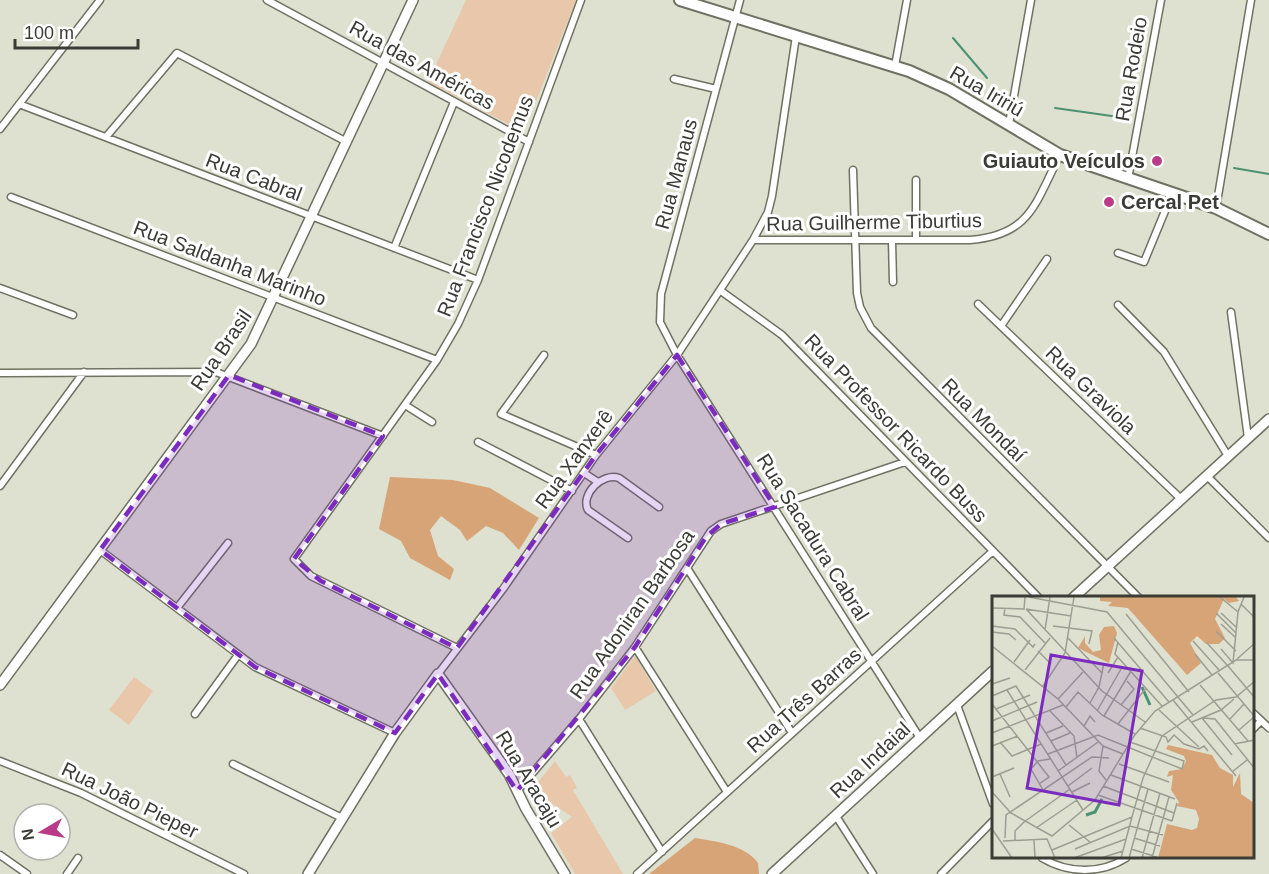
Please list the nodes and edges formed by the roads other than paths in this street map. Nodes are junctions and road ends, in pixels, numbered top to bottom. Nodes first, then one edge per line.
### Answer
1 (100, 0) edge
2 (267, 0) edge
3 (413, 0) edge
4 (581, 0) edge
5 (680, 0) edge
6 (740, 0) edge
7 (907, 0) edge
8 (1031, 0) edge
9 (1161, 0) edge
10 (1251, 0) edge
11 (736, 17) junction
12 (796, 36) junction
13 (383, 63) junction
14 (895, 66) junction
15 (674, 79) dead end
16 (716, 89) junction
17 (454, 102) junction
18 (19, 104) junction
19 (1009, 124) junction
20 (0, 129) edge
21 (106, 137) junction
22 (347, 142) junction
23 (529, 142) junction
24 (1060, 155) junction
25 (853, 170) dead end
26 (1128, 179) junction
27 (916, 180) dead end
28 (1172, 194) junction
29 (11, 197) dead end
30 (1216, 208) junction
31 (312, 217) junction
32 (1269, 234) edge
33 (753, 240) junction
34 (916, 240) junction
35 (855, 241) junction
36 (892, 241) junction
37 (394, 248) junction
38 (1118, 253) dead end
39 (1047, 259) dead end
40 (478, 280) junction
41 (893, 282) dead end
42 (0, 288) edge
43 (722, 291) junction
44 (274, 298) junction
45 (978, 304) dead end
46 (1118, 305) dead end
47 (1231, 312) dead end
48 (73, 315) dead end
49 (1001, 326) junction
50 (544, 355) dead end
51 (677, 355) junction
52 (437, 360) junction
53 (84, 372) junction
54 (0, 373) edge
55 (229, 375) junction
56 (405, 405) junction
57 (1269, 419) edge
58 (432, 422) dead end
59 (383, 436) junction
60 (1248, 438) junction
61 (478, 442) dead end
62 (596, 455) junction
63 (1228, 456) junction
64 (905, 462) junction
65 (584, 473) junction
66 (1207, 476) junction
67 (598, 482) junction
68 (0, 486) edge
69 (572, 491) junction
70 (1181, 499) junction
71 (659, 507) dead end
72 (775, 507) junction
73 (628, 538) dead end
74 (1269, 538) edge
75 (228, 543) dead end
76 (100, 550) junction
77 (993, 551) junction
78 (1108, 567) junction
79 (687, 568) junction
80 (1038, 596) edge
81 (1075, 596) edge
82 (1137, 596) edge
83 (177, 608) junction
84 (635, 647) junction
85 (457, 648) junction
86 (238, 655) junction
87 (872, 661) junction
88 (992, 673) edge
89 (438, 674) junction
90 (0, 685) edge
91 (957, 705) junction
92 (195, 714) dead end
93 (1254, 714) edge
94 (579, 719) junction
95 (1262, 721) junction
96 (1254, 728) edge
97 (1269, 728) edge
98 (395, 733) junction
99 (792, 733) junction
100 (920, 738) junction
101 (0, 761) edge
102 (233, 764) dead end
103 (517, 791) junction
104 (727, 792) junction
105 (992, 801) edge
106 (836, 816) junction
107 (342, 818) junction
108 (992, 823) edge
109 (662, 852) junction
110 (0, 855) edge
111 (78, 858) dead end
112 (1044, 859) edge
113 (1125, 859) edge
114 (27, 874) edge
115 (67, 874) edge
116 (244, 874) edge
117 (308, 874) edge
118 (565, 874) edge
119 (637, 874) edge
120 (772, 874) edge
121 (873, 874) edge
122 (941, 874) edge

1 - 18 street
2 - 13 street, Rua das Américas
3 - 13 street, Rua Brasil
4 - 23 street, Rua Francisco Nicodemus
5 - 11 main road, Rua Iririú
6 - 11 street, Rua Manaus
7 - 14 street
8 - 19 street
9 - 26 street, Rua Rodeio
10 - 30 street
11 - 12 main road, Rua Iririú
11 - 16 street, Rua Manaus
12 - 14 main road, Rua Iririú
12 - 33 street, Rua Xanxerê
13 - 17 street, Rua das Américas
13 - 22 street, Rua Brasil
14 - 19 main road, Rua Iririú
15 - 16 street
16 - 51 street, Rua Manaus
17 - 23 street, Rua das Américas
17 - 37 street
18 - 20 street
18 - 21 street, Rua Cabral
19 - 24 main road, Rua Iririú
21 - 22 street
21 - 31 street, Rua Cabral
22 - 31 street, Rua Brasil
23 - 40 street, Rua Francisco Nicodemus
24 - 26 main road, Rua Iririú
24 - 34 street, Rua Guilherme Tiburtius
25 - 35 street, Rua Mondaí
26 - 28 main road, Rua Iririú
27 - 34 street
28 - 30 main road, Rua Iririú
28 - 38 street
29 - 44 street, Rua Saldanha Marinho
30 - 32 main road, Rua Iririú
31 - 37 street, Rua Cabral
31 - 44 street, Rua Brasil
33 - 35 street, Rua Guilherme Tiburtius
33 - 43 street, Rua Xanxerê
34 - 36 street, Rua Guilherme Tiburtius
35 - 36 street, Rua Guilherme Tiburtius
35 - 78 street, Rua Mondaí
36 - 41 street
37 - 40 street, Rua Cabral
39 - 49 street
40 - 52 street, Rua Francisco Nicodemus
42 - 48 street
43 - 51 street, Rua Xanxerê
43 - 64 street, Rua Professor Ricardo Buss
44 - 52 street, Rua Saldanha Marinho
44 - 55 street, Rua Brasil
45 - 49 street, Rua Graviola
46 - 63 street
47 - 60 street
49 - 70 street, Rua Graviola
50 - 62 street
51 - 62 street, Rua Xanxerê
51 - 72 street, Rua Sacadura Cabral
52 - 56 street, Rua Francisco Nicodemus
53 - 54 street
53 - 55 street
53 - 68 street
55 - 59 street
55 - 76 street, Rua Brasil
56 - 58 street
56 - 59 street, Rua Francisco Nicodemus
57 - 60 street
59 - 85 street, Rua Francisco Nicodemus
60 - 63 street
61 - 69 street
62 - 65 street, Rua Xanxerê
63 - 66 street
64 - 72 street, Rua Adoniran Barbosa
64 - 77 street, Rua Professor Ricardo Buss
65 - 67 street
65 - 69 street, Rua Xanxerê
66 - 70 street
66 - 74 street
67 - 71 street
67 - 73 street
69 - 85 street, Rua Xanxerê
70 - 78 street
72 - 79 street, Rua Adoniran Barbosa
72 - 87 street, Rua Sacadura Cabral
75 - 83 street
76 - 83 street
76 - 90 street, Rua Brasil
77 - 80 street, Rua Professor Ricardo Buss
77 - 87 street, Rua Três Barras
78 - 81 street
78 - 82 street, Rua Mondaí
79 - 84 street, Rua Adoniran Barbosa
79 - 99 street
83 - 86 street
84 - 94 street, Rua Adoniran Barbosa
84 - 104 street
85 - 89 street, Rua Xanxerê
86 - 92 street
86 - 98 street
87 - 99 street, Rua Três Barras
87 - 100 street, Rua Sacadura Cabral
88 - 91 street, Rua Indaial
89 - 98 street, Rua Xanxerê
89 - 103 street, Rua Aracaju
91 - 100 street, Rua Indaial
91 - 105 street
93 - 95 street
94 - 103 street, Rua Adoniran Barbosa
94 - 109 street
95 - 96 street
95 - 97 street
98 - 107 street, Rua Xanxerê
99 - 104 street, Rua Três Barras
100 - 106 street, Rua Indaial
101 - 116 street, Rua João Pieper
102 - 107 street
103 - 118 street, Rua Aracaju
104 - 109 street, Rua Três Barras
106 - 120 street, Rua Indaial
106 - 121 street
107 - 117 street, Rua Xanxerê
108 - 122 street
109 - 119 street, Rua Três Barras
110 - 114 street
111 - 115 street
112 - 113 street

